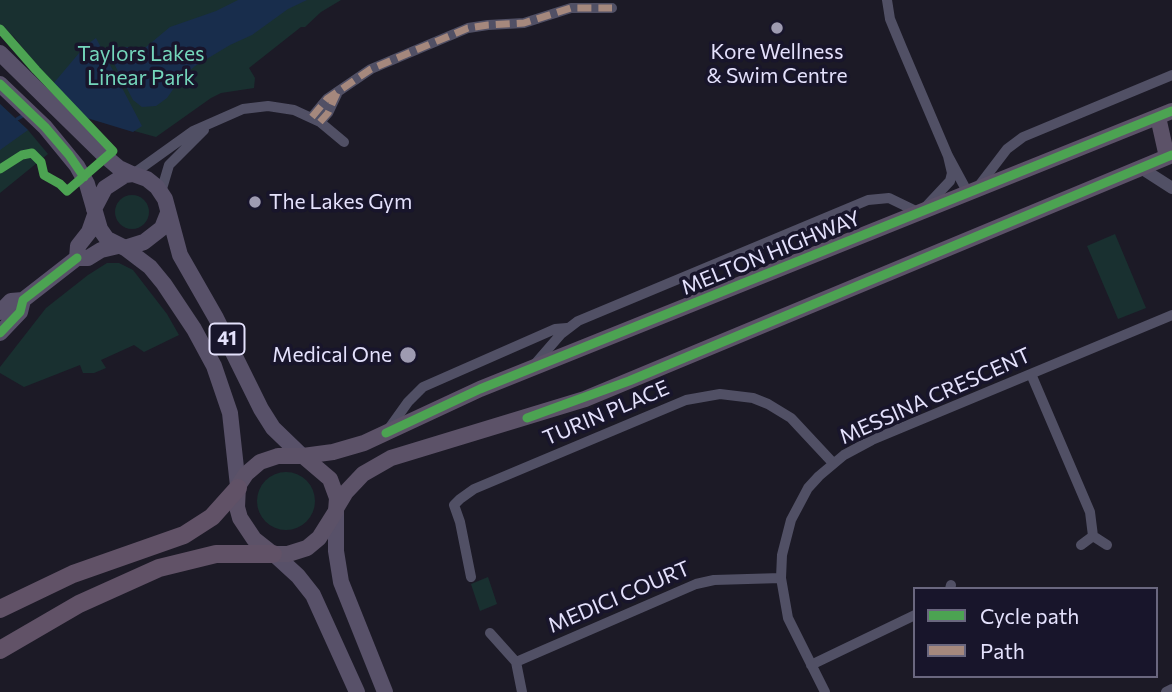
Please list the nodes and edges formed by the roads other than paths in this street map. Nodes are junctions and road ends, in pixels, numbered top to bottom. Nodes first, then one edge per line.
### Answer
1 (887, 0) edge
2 (612, 8) dead end
3 (0, 54) edge
4 (1172, 75) edge
5 (6, 89) edge
6 (1165, 114) edge
7 (214, 120) junction
8 (316, 120) junction
9 (344, 142) dead end
10 (948, 156) junction
11 (1171, 156) edge
12 (1141, 168) junction
13 (132, 174) junction
14 (1172, 188) edge
15 (161, 192) junction
16 (972, 192) junction
17 (95, 212) junction
18 (168, 213) junction
19 (920, 213) junction
20 (122, 247) junction
21 (76, 258) junction
22 (23, 300) junction
23 (0, 312) edge
24 (1172, 315) edge
25 (568, 328) junction
26 (0, 333) edge
27 (529, 369) junction
28 (1031, 374) junction
29 (386, 433) junction
30 (303, 456) junction
31 (834, 463) junction
32 (237, 487) junction
33 (337, 509) junction
34 (1093, 536) junction
35 (1081, 545) dead end
36 (1107, 545) dead end
37 (273, 554) junction
38 (471, 577) dead end
39 (781, 578) junction
40 (0, 609) edge
41 (913, 616) edge
42 (490, 634) dead end
43 (0, 649) edge
44 (516, 663) junction
45 (811, 665) junction
46 (1172, 689) edge
47 (357, 692) edge
48 (385, 692) edge
49 (522, 692) edge
50 (825, 692) edge
51 (1166, 692) edge

1 - 10 street
2 - 8 street
3 - 13 main road
4 - 16 street
5 - 17 main road, 41
6 - 11 highway
6 - 16 highway, MELTON HIGHWAY
7 - 8 street
7 - 13 street
7 - 15 street
8 - 9 street
10 - 16 street
10 - 19 street
11 - 12 highway
12 - 14 street
12 - 33 highway
13 - 15 main road
13 - 17 main road
15 - 18 main road, 41
16 - 19 highway, MELTON HIGHWAY
17 - 20 main road, 41
17 - 21 main road
18 - 20 main road
18 - 30 main road, 41
19 - 25 street
19 - 27 highway, MELTON HIGHWAY
20 - 21 main road
20 - 32 main road, 41
21 - 22 main road
22 - 23 main road
22 - 26 main road
24 - 28 street, MESSINA CRESCENT
25 - 27 street
25 - 29 street
27 - 29 highway, MELTON HIGHWAY
28 - 31 street, MESSINA CRESCENT
28 - 34 street
29 - 30 highway, MELTON HIGHWAY
30 - 32 highway
30 - 33 highway, 41
31 - 38 street, TURIN PLACE
31 - 39 street, MESSINA CRESCENT
32 - 37 highway, 41
32 - 40 highway
33 - 37 highway
33 - 48 main road, 41
34 - 35 street
34 - 36 street
37 - 43 highway
37 - 47 main road, 41
39 - 44 street, MEDICI COURT
39 - 45 street, MESSINA CRESCENT
41 - 45 street
42 - 44 street
44 - 49 street
45 - 50 street, MESSINA CRESCENT
46 - 51 street

